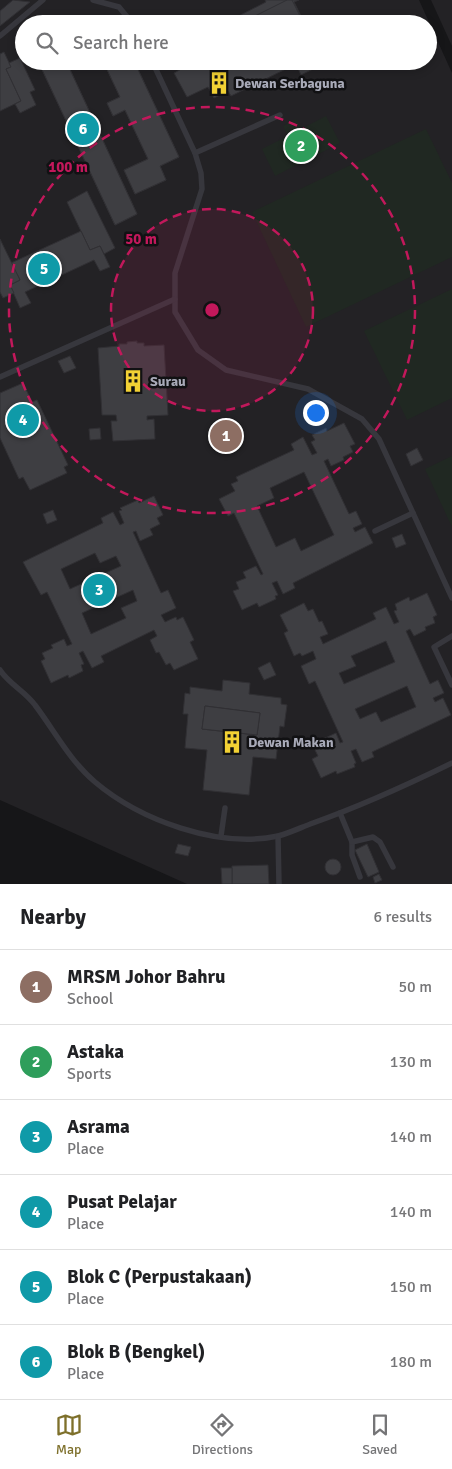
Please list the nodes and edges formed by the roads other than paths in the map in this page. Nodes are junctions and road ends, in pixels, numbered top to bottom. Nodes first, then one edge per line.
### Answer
1 (42, 0) edge
2 (93, 0) edge
3 (24, 15) edge
4 (126, 15) edge
5 (15, 23) edge
6 (0, 36) edge
7 (156, 70) edge
8 (280, 115) dead end
9 (195, 153) junction
10 (175, 298) junction
11 (0, 377) edge
12 (413, 513) junction
13 (375, 531) dead end
14 (452, 598) edge
15 (452, 636) edge
16 (0, 670) edge
17 (452, 685) edge
18 (452, 763) edge
19 (225, 808) dead end
20 (340, 813) junction
21 (221, 836) junction
22 (278, 836) junction
23 (352, 842) junction
24 (393, 867) dead end
25 (360, 877) dead end
26 (279, 884) edge

1 - 3 lane
2 - 4 lane
5 - 6 lane
7 - 9 lane
8 - 9 lane
9 - 10 lane
10 - 11 lane
10 - 12 lane
12 - 13 lane
12 - 14 lane
15 - 17 lane
16 - 21 lane
18 - 20 lane
19 - 21 lane
20 - 22 lane
20 - 23 lane
21 - 22 lane
22 - 26 lane
23 - 24 lane
23 - 25 lane

